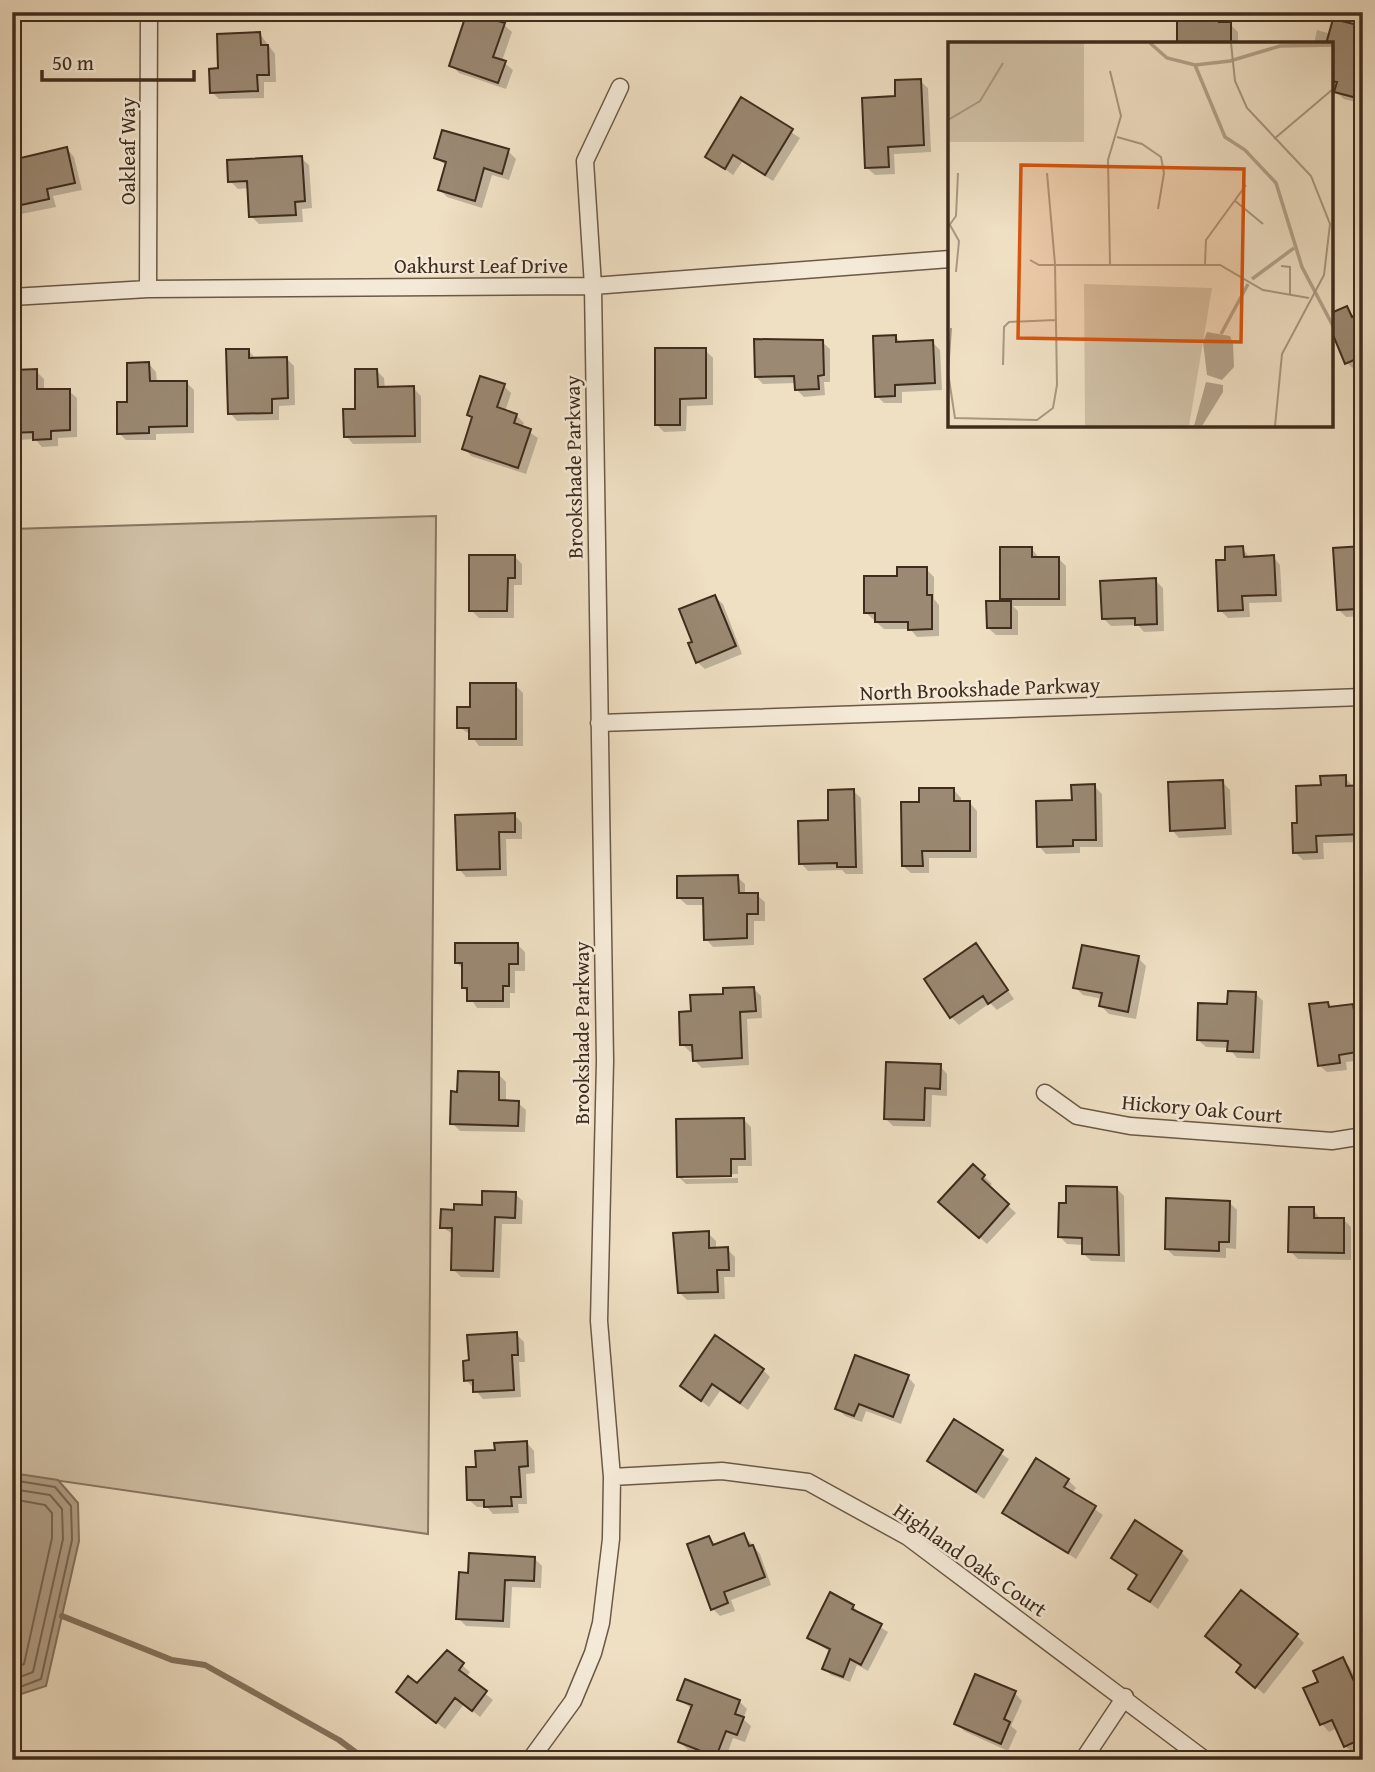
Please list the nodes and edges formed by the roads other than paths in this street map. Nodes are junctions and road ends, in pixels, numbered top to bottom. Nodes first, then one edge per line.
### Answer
1 (149, 12) edge
2 (620, 87) dead end
3 (948, 259) edge
4 (593, 286) junction
5 (148, 289) junction
6 (12, 297) edge
7 (1363, 697) edge
8 (599, 723) junction
9 (1045, 1093) dead end
10 (1363, 1136) edge
11 (612, 1477) junction
12 (1125, 1697) junction
13 (530, 1760) edge
14 (1083, 1760) edge
15 (1205, 1760) edge

1 - 5 street, Oakleaf Way
2 - 4 street, Brookshade Parkway
3 - 4 street, Oakhurst Leaf Drive
4 - 5 street, Oakhurst Leaf Drive
4 - 8 street, Brookshade Parkway
5 - 6 street, Oakhurst Leaf Drive
7 - 8 street, North Brookshade Parkway
8 - 11 street, Brookshade Parkway
9 - 10 street, Hickory Oak Court
11 - 12 street, Highland Oaks Court
11 - 13 street, Brookshade Parkway
12 - 14 street
12 - 15 street, Highland Oaks Court

